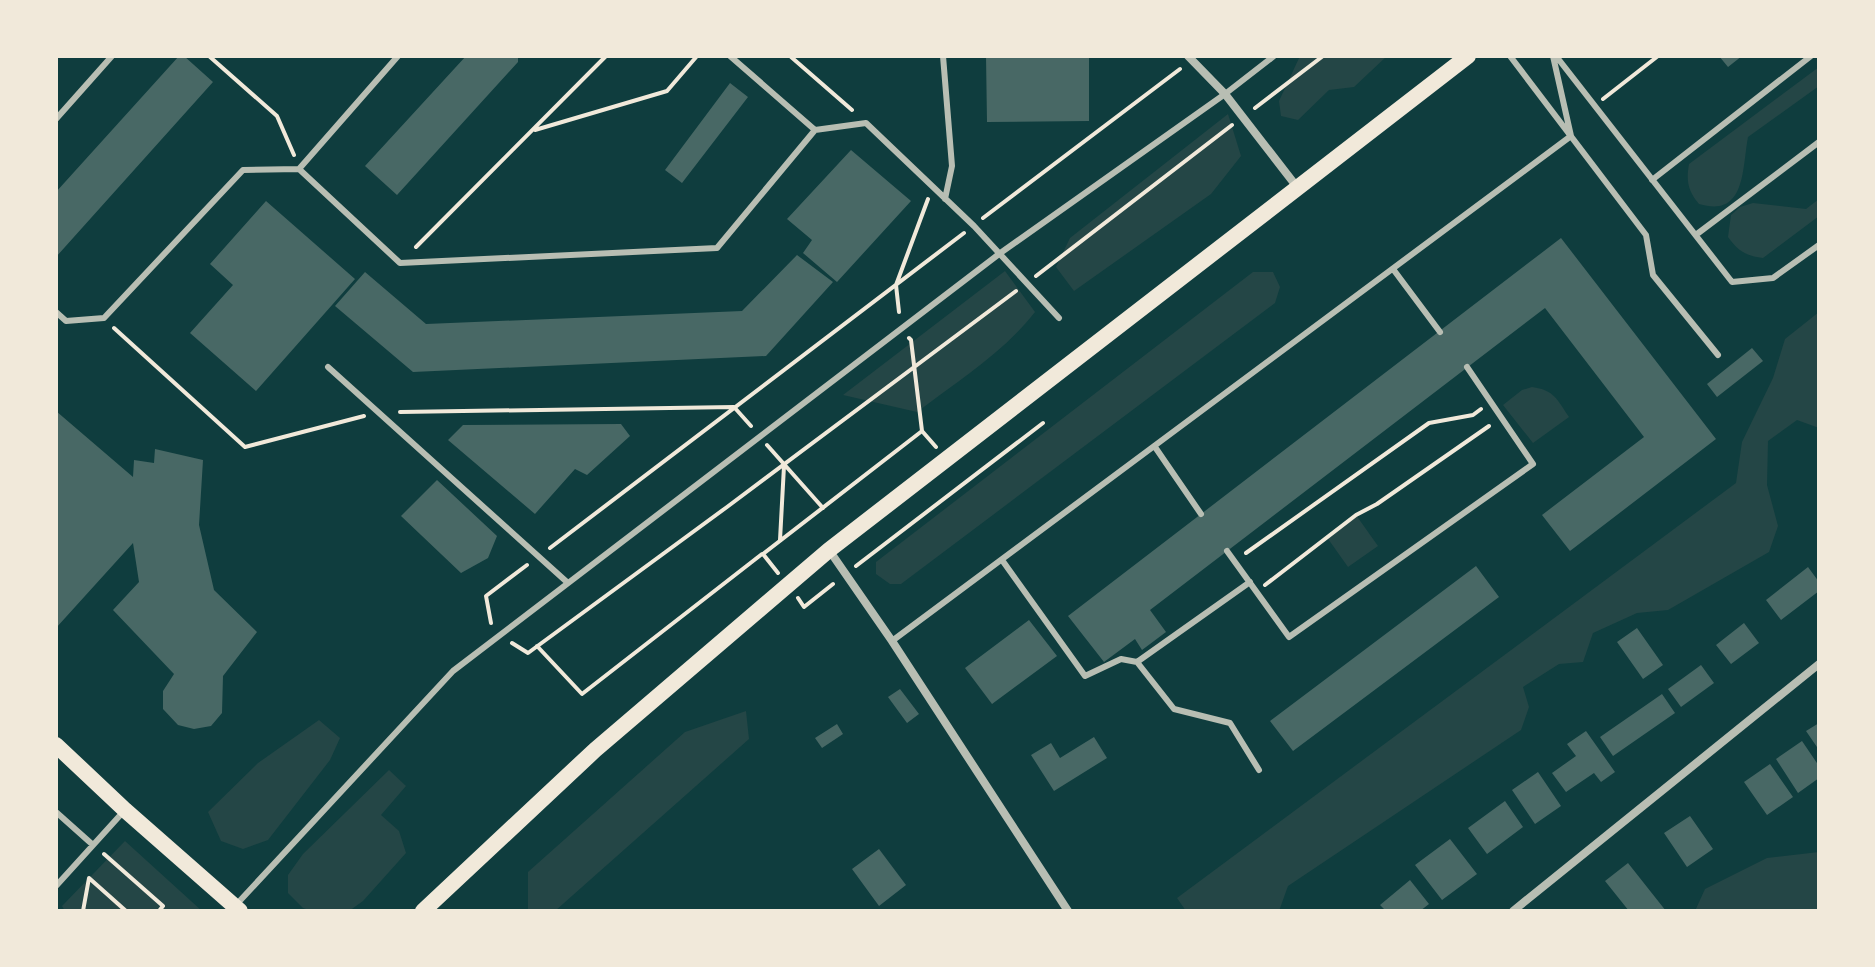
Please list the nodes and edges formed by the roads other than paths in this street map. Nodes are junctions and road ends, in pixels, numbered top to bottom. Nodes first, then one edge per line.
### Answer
1 (112, 56) edge
2 (398, 56) edge
3 (730, 56) edge
4 (943, 56) edge
5 (1274, 56) edge
6 (1468, 56) edge
7 (1510, 56) edge
8 (1555, 56) edge
9 (1811, 56) edge
10 (1190, 58) edge
11 (1225, 94) junction
12 (56, 119) edge
13 (815, 130) junction
14 (1571, 136) junction
15 (1819, 142) edge
16 (299, 169) junction
17 (1652, 180) junction
18 (1297, 188) junction
19 (945, 199) junction
20 (1697, 234) junction
21 (1819, 245) edge
22 (999, 254) junction
23 (1393, 269) junction
24 (56, 312) edge
25 (1059, 318) dead end
26 (1440, 332) dead end
27 (1718, 355) dead end
28 (328, 367) dead end
29 (1467, 367) dead end
30 (1155, 447) junction
31 (1201, 514) dead end
32 (829, 550) junction
33 (1227, 551) dead end
34 (1002, 560) junction
35 (1250, 582) junction
36 (568, 583) junction
37 (892, 641) junction
38 (1137, 662) junction
39 (1819, 664) edge
40 (56, 745) edge
41 (1259, 770) dead end
42 (125, 810) junction
43 (56, 812) edge
44 (93, 845) junction
45 (56, 886) edge
46 (238, 909) edge
47 (423, 911) edge
48 (1068, 911) edge
49 (1513, 911) edge

1 - 12 lane
2 - 16 lane
3 - 13 lane
4 - 19 lane
5 - 11 lane
6 - 18 main road
7 - 14 lane
8 - 14 lane
8 - 17 lane
9 - 17 lane
10 - 11 street
11 - 18 street
11 - 22 lane
13 - 16 lane
13 - 19 lane
14 - 23 lane
14 - 27 lane
15 - 20 lane
16 - 24 lane
17 - 20 lane
18 - 32 main road
19 - 22 lane
20 - 21 lane
22 - 25 lane
22 - 36 lane
23 - 26 lane
23 - 30 lane
28 - 36 lane
29 - 35 lane
30 - 31 lane
30 - 34 lane
32 - 37 street
32 - 47 main road
33 - 35 lane
34 - 37 lane
34 - 38 lane
35 - 38 lane
36 - 46 lane
37 - 48 street
38 - 41 lane
39 - 49 street
40 - 42 main road
42 - 44 lane
42 - 46 main road
43 - 44 lane
44 - 45 lane

